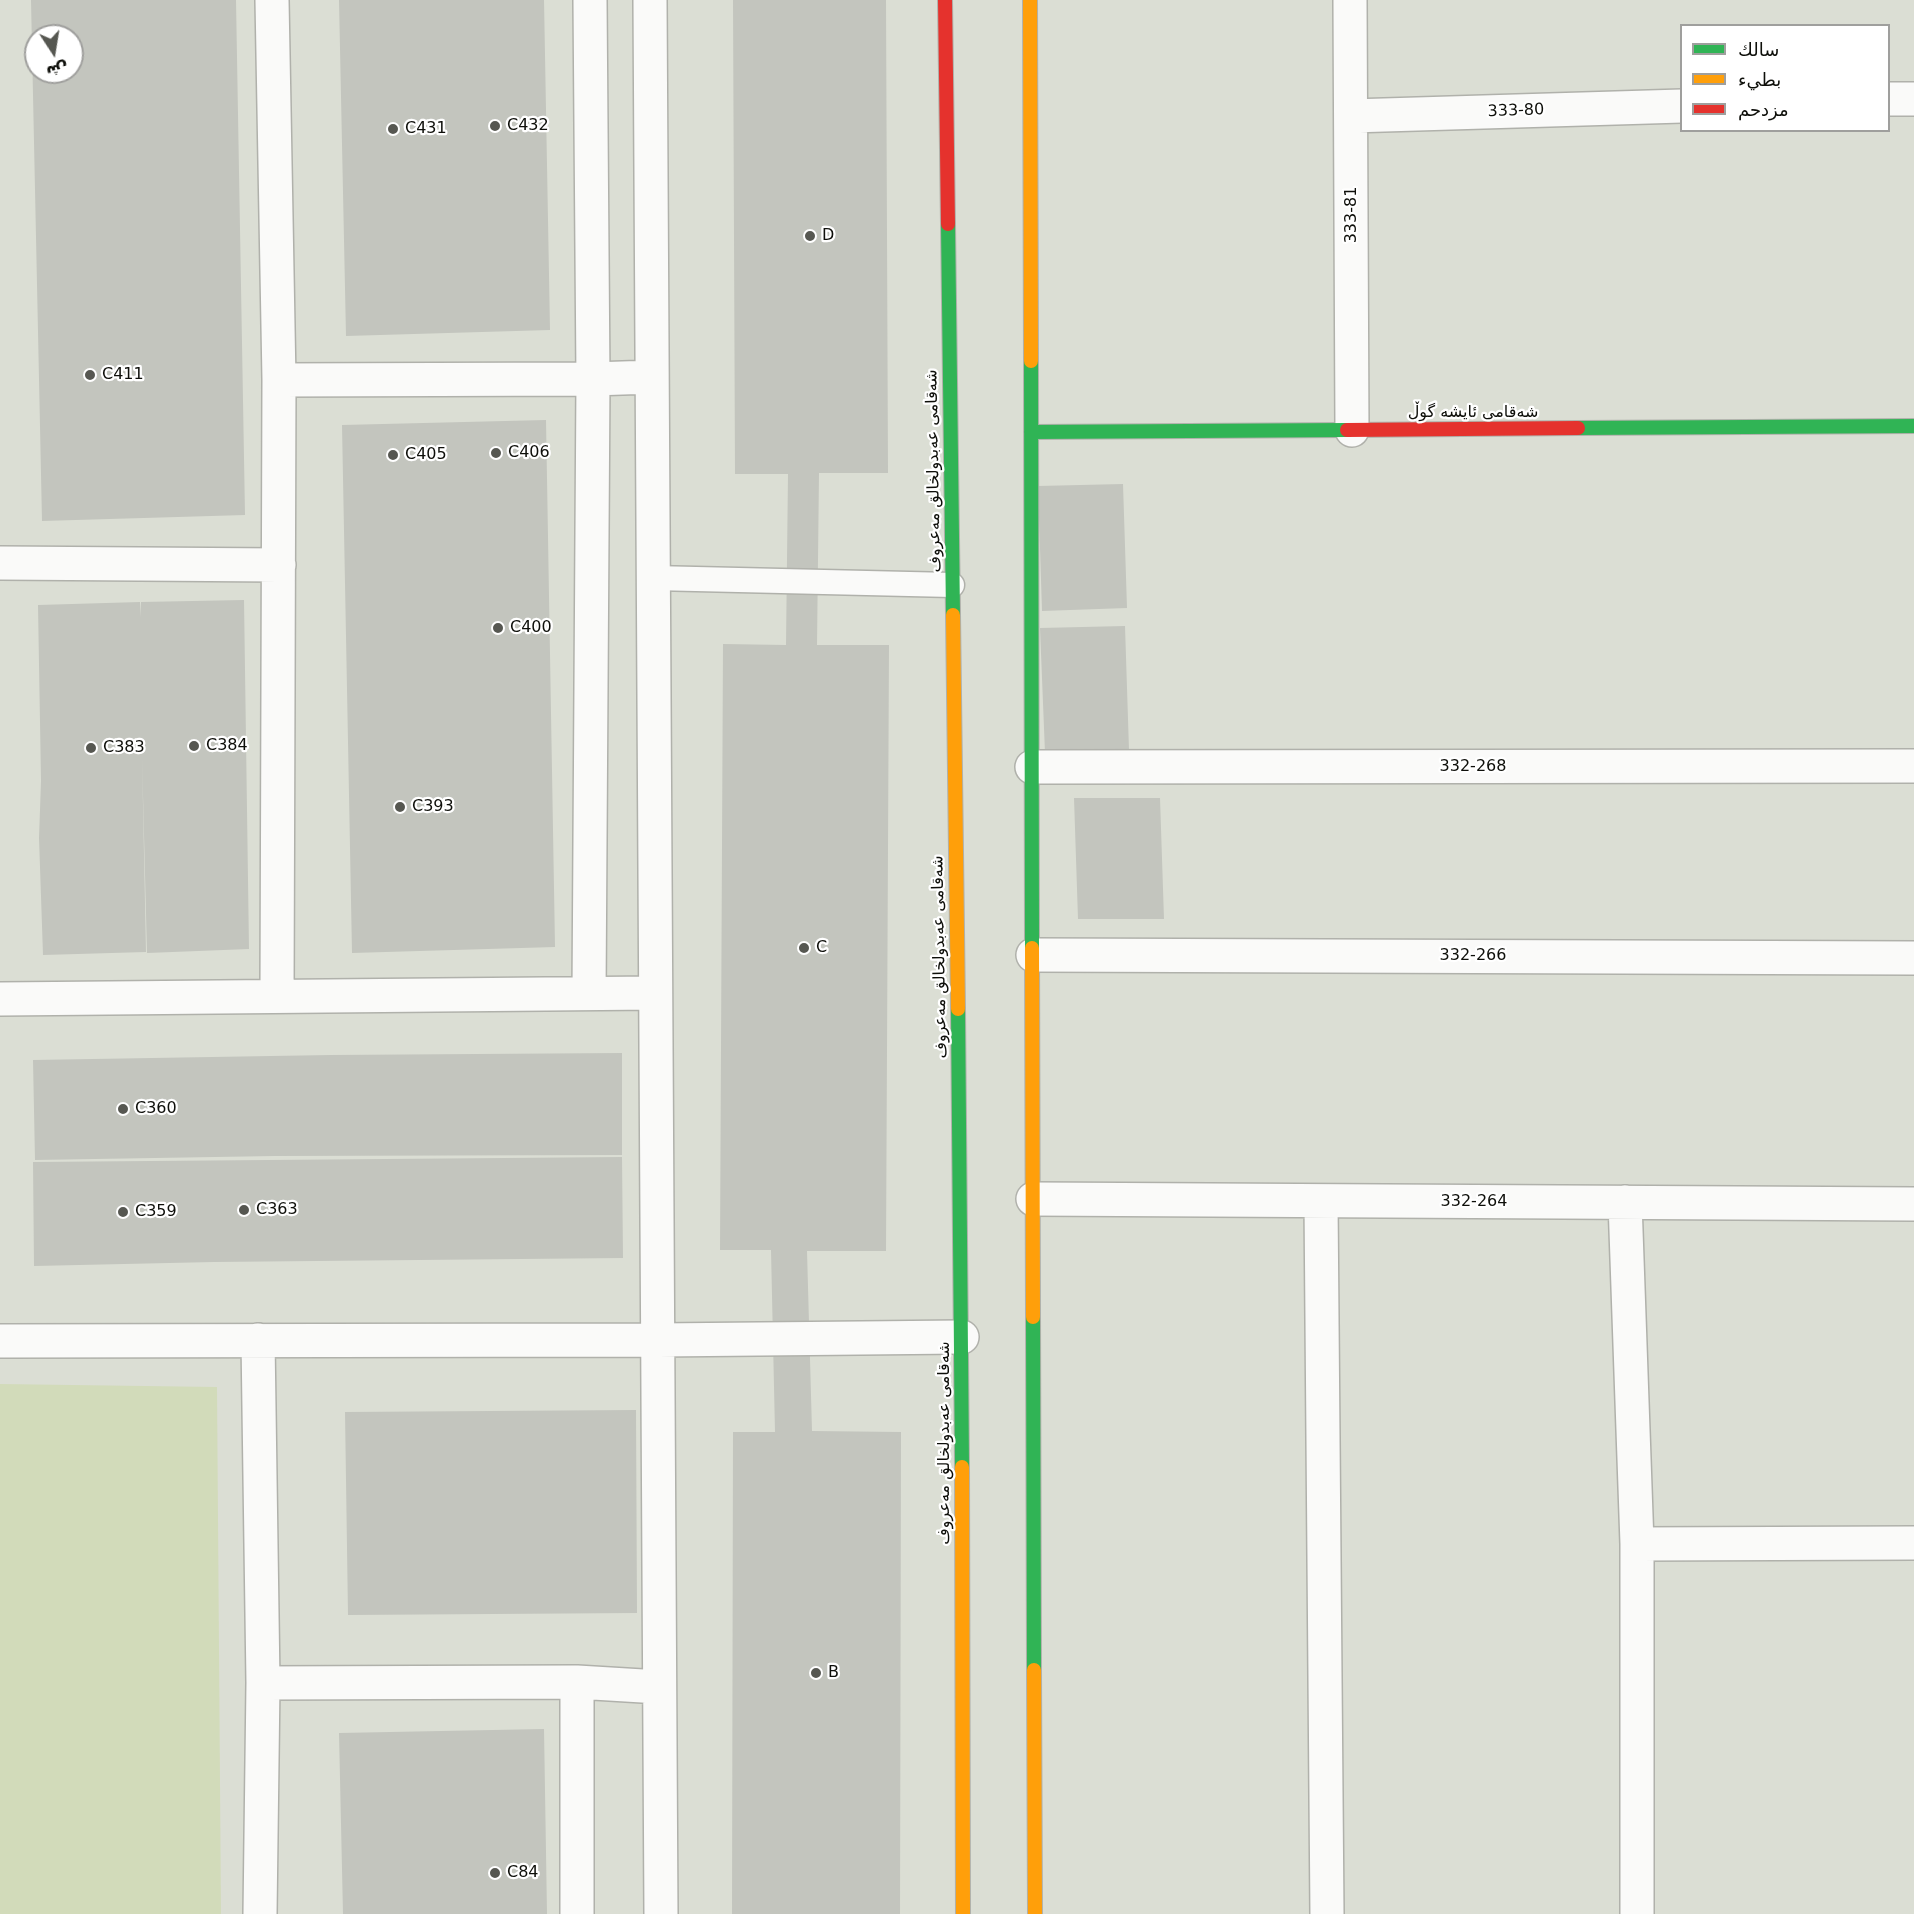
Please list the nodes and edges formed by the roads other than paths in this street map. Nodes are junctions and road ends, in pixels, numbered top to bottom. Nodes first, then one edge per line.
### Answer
1 (272, 0) edge
2 (590, 0) edge
3 (650, 0) edge
4 (945, 0) edge
5 (1030, 0) edge
6 (1350, 0) edge
7 (1890, 99) edge
8 (1914, 99) edge
9 (1680, 106) edge
10 (1351, 116) junction
11 (652, 377) junction
12 (279, 380) junction
13 (592, 380) junction
14 (1914, 426) edge
15 (1352, 430) junction
16 (1031, 432) junction
17 (0, 563) edge
18 (279, 565) junction
19 (653, 578) junction
20 (952, 585) junction
21 (1914, 766) edge
22 (1032, 767) junction
23 (1033, 955) junction
24 (1914, 958) edge
25 (590, 993) junction
26 (655, 993) junction
27 (277, 995) junction
28 (0, 999) edge
29 (1033, 1199) junction
30 (1321, 1201) junction
31 (1625, 1202) junction
32 (1914, 1204) edge
33 (962, 1337) junction
34 (258, 1340) junction
35 (658, 1340) junction
36 (0, 1341) edge
37 (1914, 1543) edge
38 (1637, 1544) junction
39 (577, 1682) junction
40 (263, 1683) junction
41 (660, 1687) junction
42 (260, 1914) edge
43 (577, 1914) edge
44 (661, 1914) edge
45 (963, 1914) edge
46 (1035, 1914) edge
47 (1327, 1914) edge
48 (1637, 1914) edge

1 - 12 street
2 - 13 street
3 - 11 street
4 - 20 main road, شەقامی عەبدولخالق مەعروف
5 - 16 main road
6 - 10 street, 333-81
7 - 8 street
9 - 10 street, 333-80
10 - 15 street, 333-81
11 - 13 street
11 - 19 street
12 - 13 street
12 - 18 street
13 - 25 street
14 - 15 main road, شەقامی ئایشە گوڵ
15 - 16 main road, شەقامی ئایشە گوڵ
16 - 22 main road
17 - 18 street
18 - 27 street
19 - 20 lane
19 - 26 street
20 - 33 main road, شەقامی عەبدولخالق مەعروف
21 - 22 street, 332-268
22 - 23 main road
23 - 24 street, 332-266
23 - 29 main road
25 - 26 street
25 - 27 street
26 - 35 street
27 - 28 street
29 - 30 street, 332-264
29 - 46 main road
30 - 31 street, 332-264
30 - 47 street
31 - 32 street, 332-264
31 - 38 street
33 - 35 street
33 - 45 main road, شەقامی عەبدولخالق مەعروف
34 - 35 street
34 - 36 street
34 - 40 street
35 - 41 street
37 - 38 street
38 - 48 street
39 - 40 street
39 - 41 street
39 - 43 street
40 - 42 street
41 - 44 street

